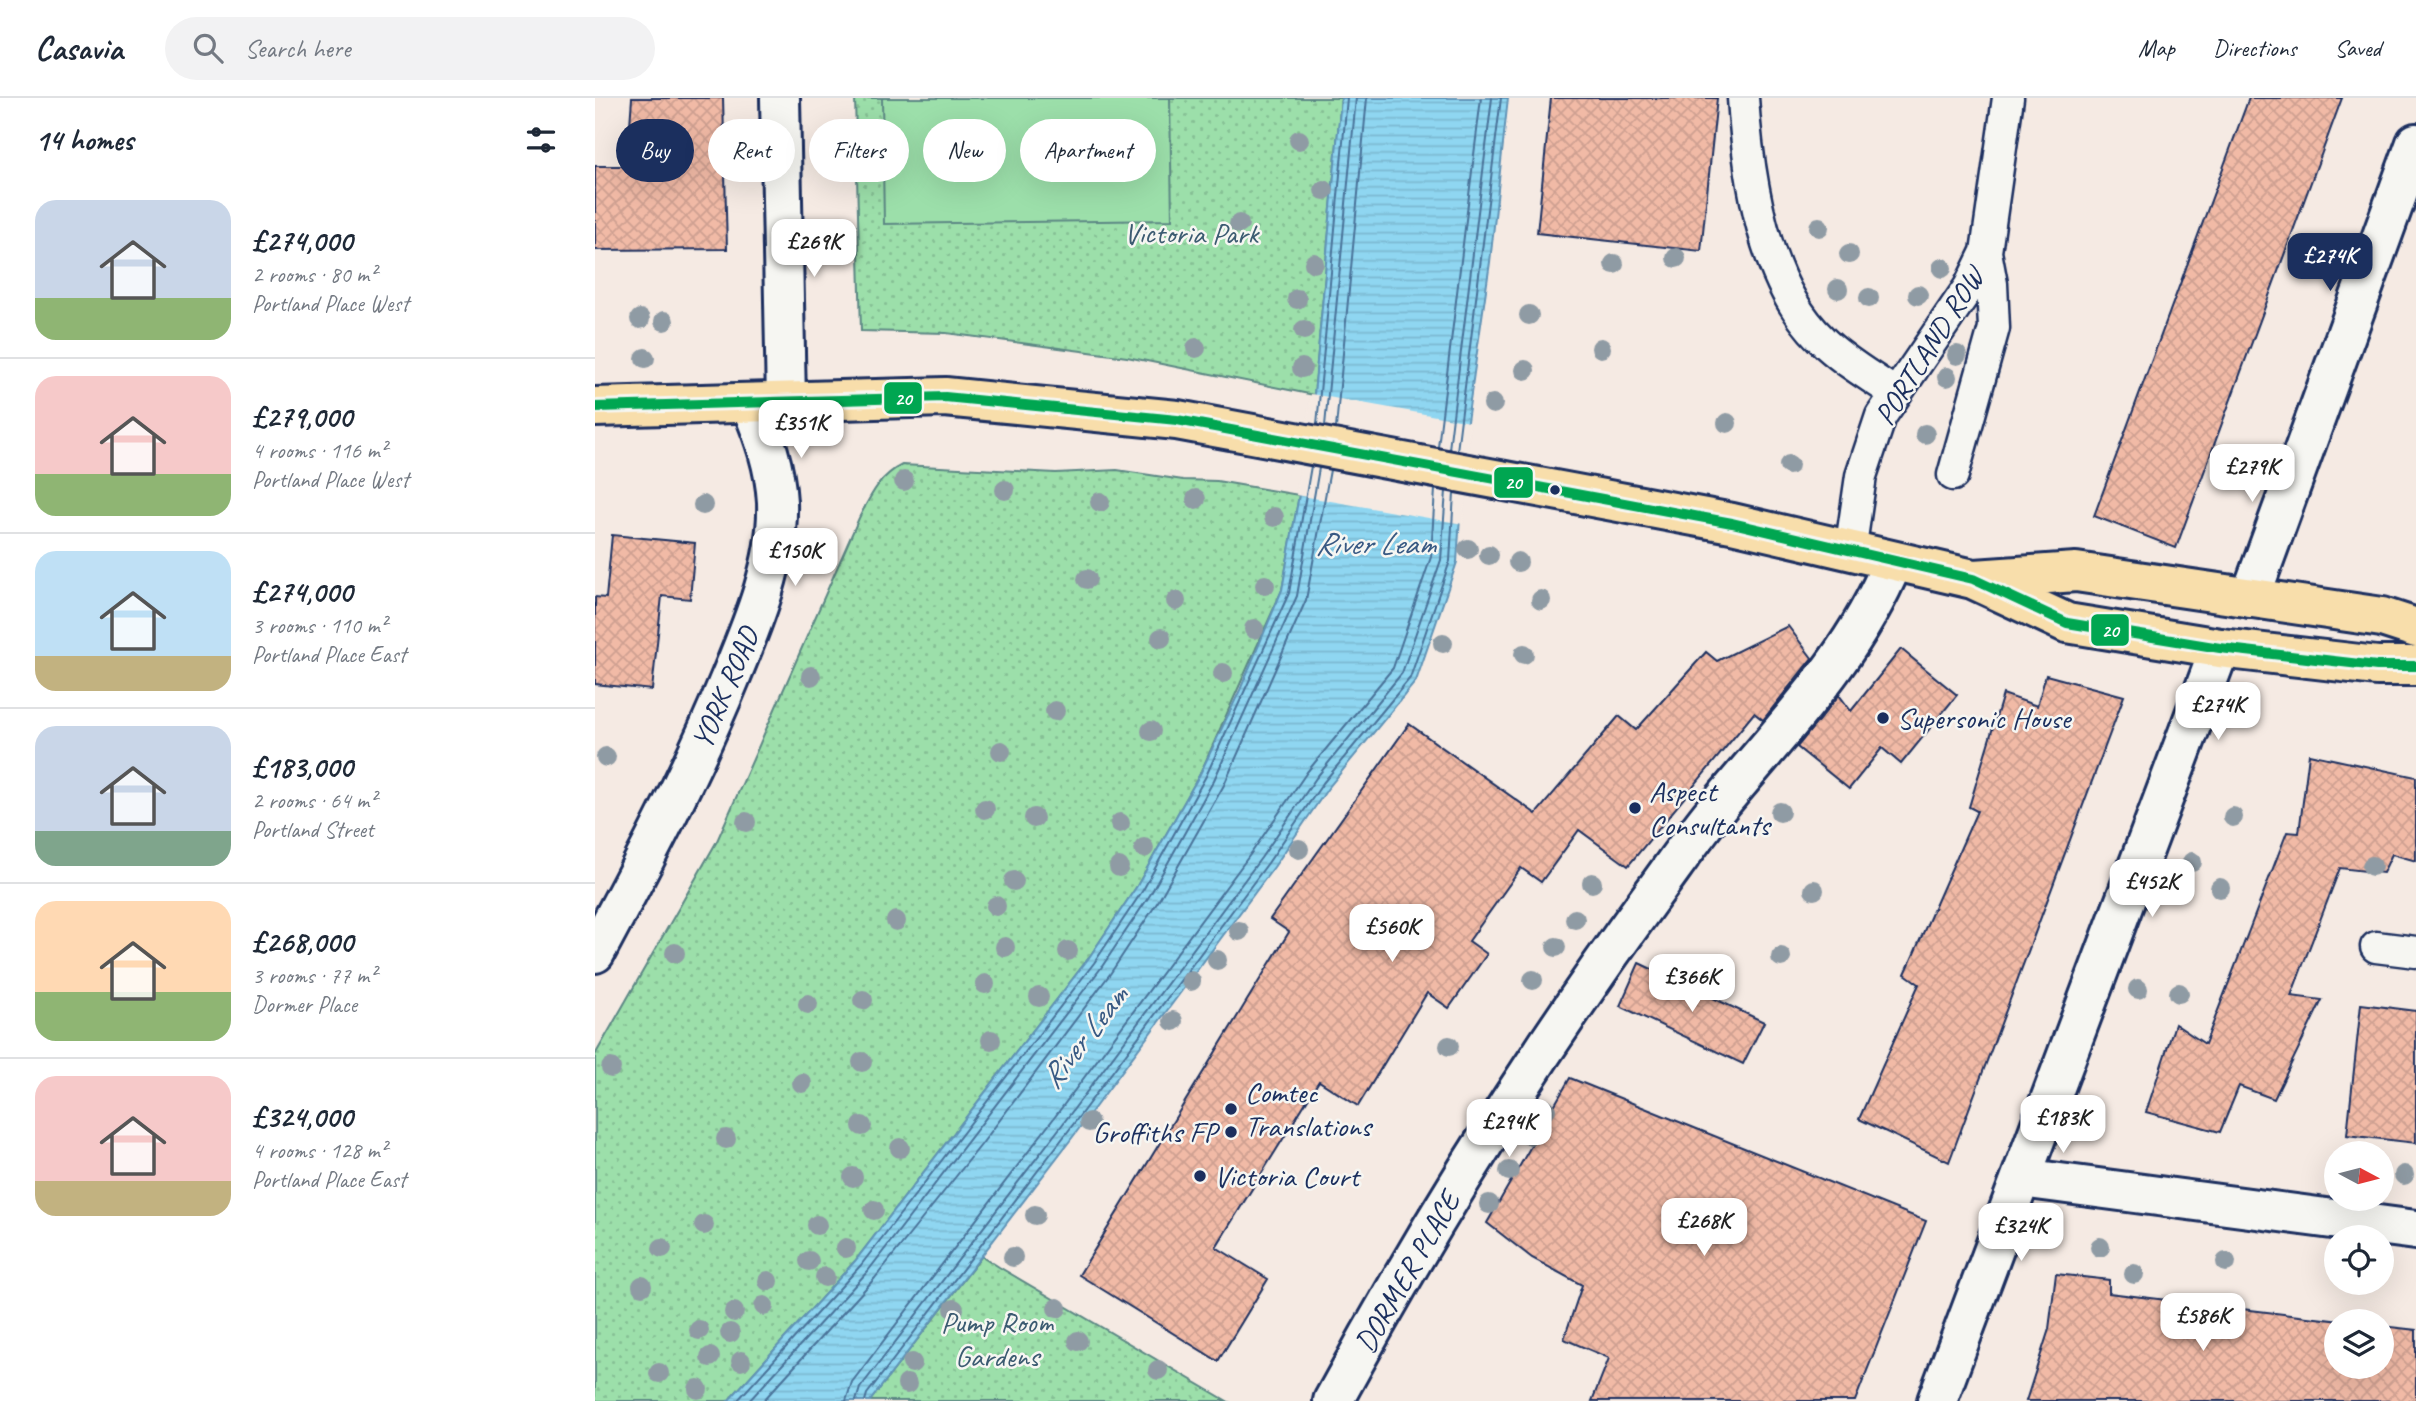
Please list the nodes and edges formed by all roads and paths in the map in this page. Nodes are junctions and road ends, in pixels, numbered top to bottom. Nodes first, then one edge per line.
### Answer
1 (780, 98) edge
2 (1743, 98) edge
3 (2008, 98) edge
4 (2416, 143) edge
5 (1986, 252) junction
6 (1896, 394) junction
7 (769, 404) junction
8 (595, 407) edge
9 (1953, 475) dead end
10 (1850, 551) junction
11 (1893, 562) junction
12 (1973, 579) junction
13 (2250, 598) junction
14 (2416, 628) edge
15 (2220, 648) junction
16 (2416, 666) edge
17 (2376, 947) dead end
18 (2416, 952) edge
19 (595, 953) edge
20 (2022, 1178) junction
21 (2416, 1230) edge
22 (1333, 1401) edge
23 (1937, 1401) edge

1 - 7 street
2 - 6 lane
3 - 5 lane, PORTLAND ROW
4 - 13 street
5 - 6 lane, PORTLAND ROW
5 - 9 lane
6 - 10 lane, PORTLAND ROW
7 - 8 highway
7 - 10 highway
7 - 19 street, YORK ROAD
10 - 11 highway
11 - 12 highway
11 - 22 street, DORMER PLACE
12 - 13 highway
12 - 15 highway
13 - 14 highway
15 - 16 highway
15 - 20 street
17 - 18 lane
20 - 21 street
20 - 23 street

